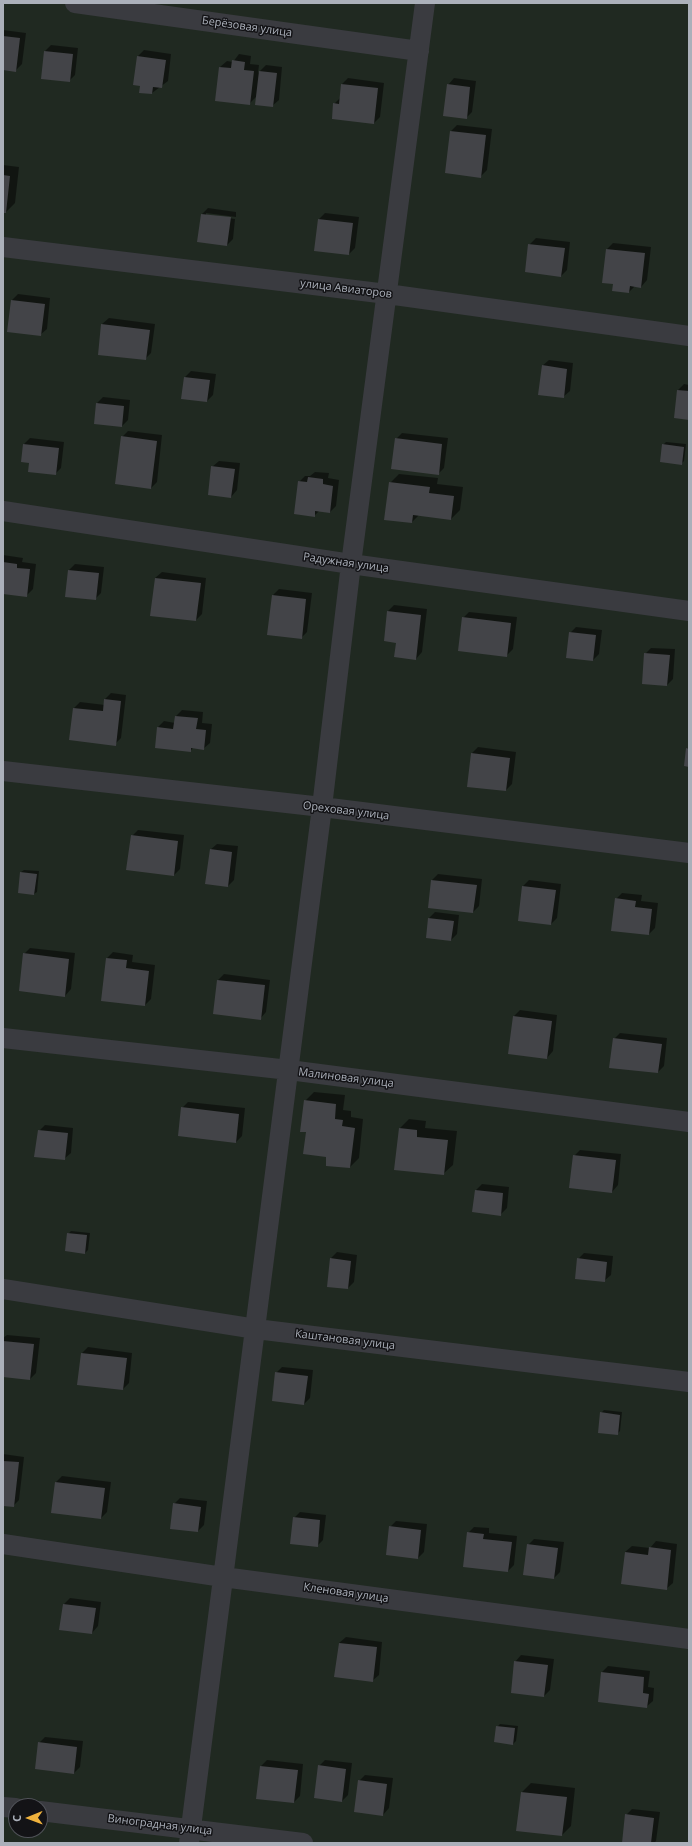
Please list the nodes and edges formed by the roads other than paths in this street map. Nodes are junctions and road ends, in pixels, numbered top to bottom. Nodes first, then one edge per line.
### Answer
1 (75, 3) edge
2 (425, 3) edge
3 (419, 51) junction
4 (3, 247) edge
5 (386, 294) junction
6 (689, 336) edge
7 (3, 512) edge
8 (351, 564) junction
9 (689, 611) edge
10 (3, 771) edge
11 (322, 807) junction
12 (689, 853) edge
13 (3, 1038) edge
14 (289, 1070) junction
15 (689, 1122) edge
16 (3, 1289) edge
17 (256, 1329) junction
18 (689, 1382) edge
19 (3, 1544) edge
20 (223, 1577) junction
21 (689, 1639) edge
22 (48, 1812) edge
23 (190, 1836) edge
24 (303, 1843) edge

1 - 3 street, Берёзовая улица
2 - 3 street
3 - 5 street
4 - 5 street, улица Авиаторов
5 - 6 street, улица Авиаторов
5 - 8 street
7 - 8 street, Радужная улица
8 - 9 street, Радужная улица
8 - 11 street
10 - 11 street, Ореховая улица
11 - 12 street, Ореховая улица
11 - 14 street
13 - 14 street, Малиновая улица
14 - 15 street, Малиновая улица
14 - 17 street
16 - 17 street, Каштановая улица
17 - 18 street, Каштановая улица
17 - 20 street
19 - 20 street, Кленовая улица
20 - 21 street, Кленовая улица
20 - 23 street
22 - 23 street, Виноградная улица
23 - 24 street, Виноградная улица

